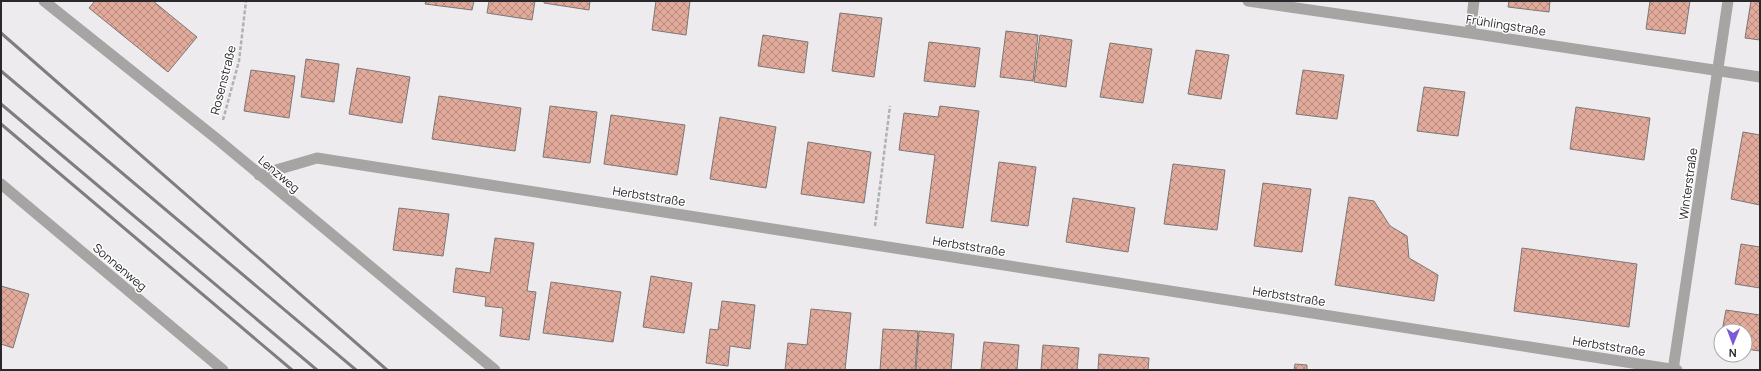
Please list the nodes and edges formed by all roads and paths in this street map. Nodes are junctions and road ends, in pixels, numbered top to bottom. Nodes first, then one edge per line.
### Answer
1 (44, 1) edge
2 (246, 1) edge
3 (1248, 1) edge
4 (1474, 1) edge
5 (1728, 1) edge
6 (1470, 33) junction
7 (1717, 71) junction
8 (1760, 77) edge
9 (890, 106) dead end
10 (217, 140) junction
11 (260, 176) junction
12 (1, 184) edge
13 (872, 244) junction
14 (223, 370) edge
15 (496, 370) edge
16 (1674, 370) edge

1 - 10 street, Lenzweg
2 - 10 path, Rosenstraße
3 - 6 street, Frühlingstraße
4 - 6 street
5 - 7 street, Winterstraße
6 - 7 street, Frühlingstraße
7 - 8 street, Frühlingstraße
7 - 16 street, Winterstraße
9 - 13 path
10 - 11 street, Lenzweg
11 - 13 street, Herbststraße
11 - 15 street, Lenzweg
12 - 14 street, Sonnenweg
13 - 16 street, Herbststraße

